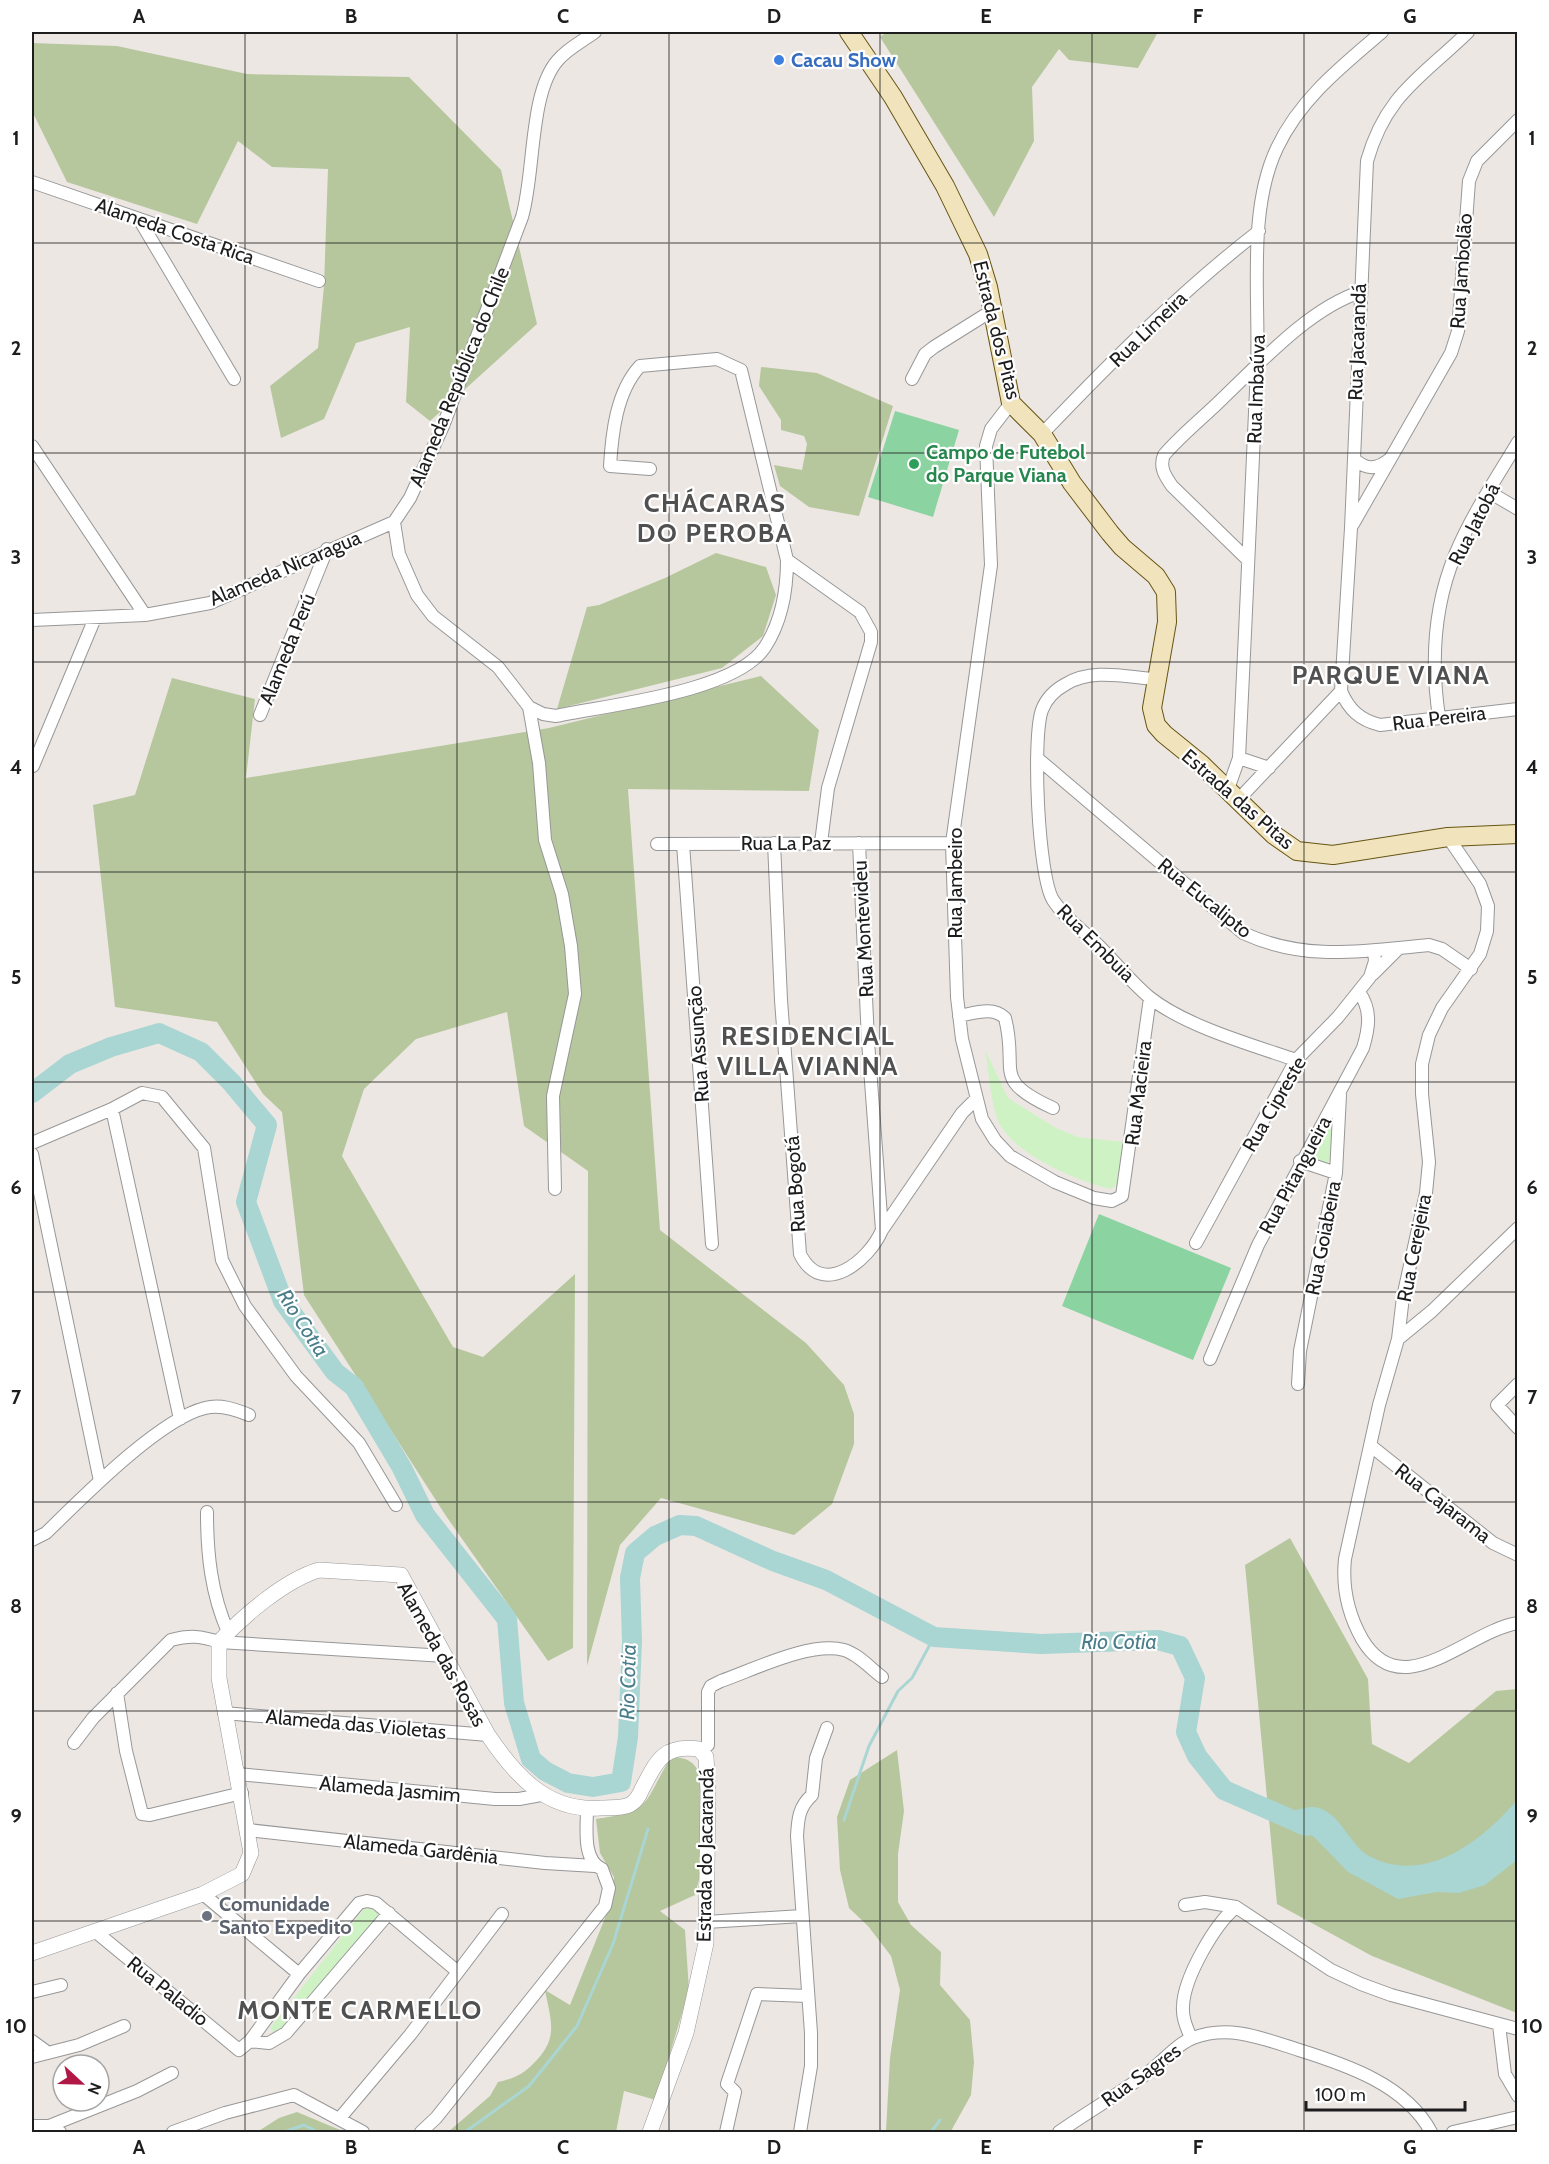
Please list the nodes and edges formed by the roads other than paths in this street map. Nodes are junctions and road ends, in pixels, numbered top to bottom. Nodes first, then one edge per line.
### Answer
1 (595, 32) edge
2 (849, 32) edge
3 (1382, 32) edge
4 (1468, 32) edge
5 (1515, 126) edge
6 (32, 182) edge
7 (139, 219) junction
8 (1259, 231) junction
9 (319, 281) dead end
10 (1360, 292) junction
11 (993, 310) junction
12 (1257, 365) junction
13 (234, 379) dead end
14 (912, 379) dead end
15 (1011, 404) junction
16 (1042, 434) junction
17 (1518, 442) edge
18 (32, 446) edge
19 (1354, 459) junction
20 (1390, 459) junction
21 (650, 469) dead end
22 (1489, 492) junction
23 (1518, 509) edge
24 (394, 522) junction
25 (1351, 528) junction
26 (327, 549) junction
27 (787, 560) junction
28 (1248, 560) junction
29 (145, 615) junction
30 (95, 618) junction
31 (32, 621) edge
32 (1155, 679) junction
33 (1341, 691) junction
34 (529, 708) junction
35 (1518, 709) edge
36 (260, 715) dead end
37 (1439, 717) junction
38 (1037, 758) junction
39 (1239, 758) junction
40 (33, 766) dead end
41 (1269, 768) junction
42 (1233, 795) junction
43 (1518, 834) edge
44 (1448, 837) junction
45 (774, 843) junction
46 (821, 843) junction
47 (859, 843) junction
48 (952, 843) junction
49 (657, 844) dead end
50 (683, 844) junction
51 (1399, 948) junction
52 (1374, 951) junction
53 (1471, 969) junction
54 (1370, 977) junction
55 (1359, 992) junction
56 (1150, 998) junction
57 (959, 1016) junction
58 (1296, 1060) junction
59 (1340, 1091) junction
60 (975, 1100) junction
61 (1053, 1108) dead end
62 (112, 1109) junction
63 (32, 1143) edge
64 (32, 1154) edge
65 (1300, 1161) junction
66 (1335, 1173) junction
67 (1125, 1188) joint
68 (555, 1189) dead end
69 (1518, 1228) edge
70 (882, 1230) junction
71 (1196, 1243) dead end
72 (712, 1244) dead end
73 (1398, 1339) junction
74 (1210, 1359) dead end
75 (1298, 1384) dead end
76 (1518, 1384) edge
77 (249, 1415) dead end
78 (180, 1419) junction
79 (1518, 1428) edge
80 (1371, 1446) junction
81 (100, 1481) junction
82 (396, 1504) dead end
83 (207, 1512) dead end
84 (32, 1540) edge
85 (1518, 1555) edge
86 (1518, 1623) edge
87 (224, 1637) junction
88 (446, 1656) junction
89 (882, 1677) dead end
90 (117, 1693) junction
91 (224, 1713) junction
92 (827, 1728) dead end
93 (488, 1735) junction
94 (74, 1743) dead end
95 (708, 1745) dead end
96 (238, 1774) junction
97 (242, 1793) junction
98 (541, 1795) junction
99 (587, 1809) junction
100 (248, 1830) junction
101 (595, 1866) junction
102 (203, 1894) junction
103 (1185, 1905) dead end
104 (1236, 1908) junction
105 (389, 1913) junction
106 (502, 1914) dead end
107 (802, 1916) junction
108 (706, 1922) junction
109 (96, 1932) junction
110 (32, 1953) edge
111 (458, 1971) junction
112 (299, 1974) junction
113 (61, 1985) dead end
114 (32, 1992) edge
115 (807, 1996) junction
116 (1499, 2025) junction
117 (124, 2026) dead end
118 (1518, 2029) edge
119 (1191, 2038) junction
120 (32, 2041) edge
121 (250, 2041) junction
122 (47, 2052) junction
123 (32, 2056) edge
124 (172, 2073) dead end
125 (1518, 2096) edge
126 (1518, 2117) edge
127 (340, 2118) junction
128 (32, 2126) edge
129 (54, 2129) edge
130 (1060, 2132) edge
131 (173, 2133) edge
132 (363, 2133) edge
133 (421, 2133) edge
134 (650, 2133) edge
135 (726, 2133) edge
136 (800, 2133) edge
137 (1431, 2133) edge
138 (1453, 2133) edge

1 - 24 street, Alameda República do Chile
2 - 11 main road, Estrada dos Pitas
3 - 8 street, Rua Imbaúva
4 - 10 street, Rua Jacarandá
5 - 20 street, Rua Jambolão
6 - 7 street, Alameda Costa Rica
7 - 9 street, Alameda Costa Rica
7 - 13 street
8 - 12 street, Rua Imbaúva
8 - 16 street, Rua Limeira
10 - 12 street
10 - 19 street, Rua Jacarandá
11 - 14 street
11 - 15 main road, Estrada dos Pitas
12 - 28 street, Rua Imbaúva
12 - 28 street
15 - 16 main road, Estrada dos Pitas
15 - 48 street, Rua Jambeiro
16 - 32 main road, Estrada dos Pitas
17 - 22 street, Rua Jatobá
18 - 29 street
19 - 20 street
19 - 25 street, Rua Jacarandá
20 - 25 street, Rua Jambolão
21 - 27 street
22 - 23 street
22 - 37 street, Rua Jatobá
24 - 26 street, Alameda Nicaragua
24 - 34 street
25 - 33 street, Rua Jacarandá
26 - 29 street, Alameda Nicaragua
26 - 36 street, Alameda Perú
27 - 34 street
27 - 46 street
28 - 39 street, Rua Imbaúva
29 - 30 street, Alameda Nicaragua
30 - 31 street, Alameda Nicaragua
30 - 40 street
32 - 38 street, Rua Embuia
32 - 42 main road, Estrada das Pitas
33 - 37 street, Rua Pereira
33 - 41 street
34 - 68 street
35 - 37 street, Rua Pereira
38 - 52 street, Rua Eucalipto
38 - 56 street, Rua Embuia
39 - 41 street
39 - 42 street, Rua Imbaúva
41 - 42 street
42 - 44 main road, Estrada das Pitas
43 - 44 main road, Estrada das Pitas
44 - 53 street, Rua Cerejeira
45 - 46 street, Rua La Paz
45 - 50 street, Rua La Paz
45 - 70 street, Rua Bogotá
46 - 47 street, Rua La Paz
47 - 48 street, Rua La Paz
47 - 70 street, Rua Montevideu
48 - 57 street, Rua Jambeiro
49 - 50 street, Rua La Paz
50 - 72 street, Rua Assunção
51 - 52 street, Rua Eucalipto
51 - 53 street, Rua Eucalipto
51 - 54 street, Rua Cipreste
52 - 54 street, Rua Cipreste
53 - 73 street, Rua Cerejeira
54 - 55 street, Rua Cipreste
55 - 58 street, Rua Cipreste
55 - 59 street, Rua Pitangueira
56 - 58 street, Rua Embuia
56 - 67 street, Rua Macieira
57 - 60 street, Rua Jambeiro
57 - 61 street
58 - 71 street, Rua Cipreste
59 - 65 street, Rua Pitangueira
59 - 66 street, Rua Goiabeira
60 - 67 street, Rua Jambeiro
60 - 70 street, Rua Bogotá
62 - 63 street
62 - 78 street
62 - 82 street
64 - 81 street
65 - 66 street
65 - 74 street, Rua Pitangueira
66 - 75 street, Rua Goiabeira
69 - 73 street
73 - 80 street, Rua Cerejeira
76 - 79 street
77 - 78 street
78 - 81 street
80 - 85 street, Rua Cajarama
80 - 86 street, Rua Cerejeira
81 - 84 street
83 - 87 street
87 - 88 street
87 - 88 street, Alameda das Rosas
87 - 90 street
87 - 91 street
88 - 93 street, Alameda das Rosas
89 - 95 street
90 - 94 street
90 - 97 street
91 - 93 street, Alameda das Violetas
91 - 96 street
92 - 107 street
93 - 98 street, Alameda das Rosas
96 - 97 street
96 - 98 street, Alameda Jasmim
97 - 100 street
98 - 99 street, Alameda das Rosas
99 - 101 street
99 - 108 street, Estrada do Jacarandá
100 - 101 street, Alameda Gardênia
100 - 102 street
101 - 133 street
102 - 109 street
102 - 112 street
103 - 104 street
104 - 116 street
104 - 119 street
105 - 111 street
105 - 112 street
105 - 121 street
106 - 111 street
107 - 108 street
107 - 115 street
108 - 134 street, Estrada do Jacarandá
109 - 110 street
109 - 121 street, Rua Paladio
111 - 127 street
112 - 121 street
113 - 114 street
115 - 135 street
115 - 136 street
116 - 118 street
116 - 125 street
117 - 122 street
119 - 130 street, Rua Sagres
119 - 137 street
120 - 122 street
122 - 123 street
124 - 129 street
126 - 138 street
127 - 131 street
127 - 132 street
128 - 129 street

